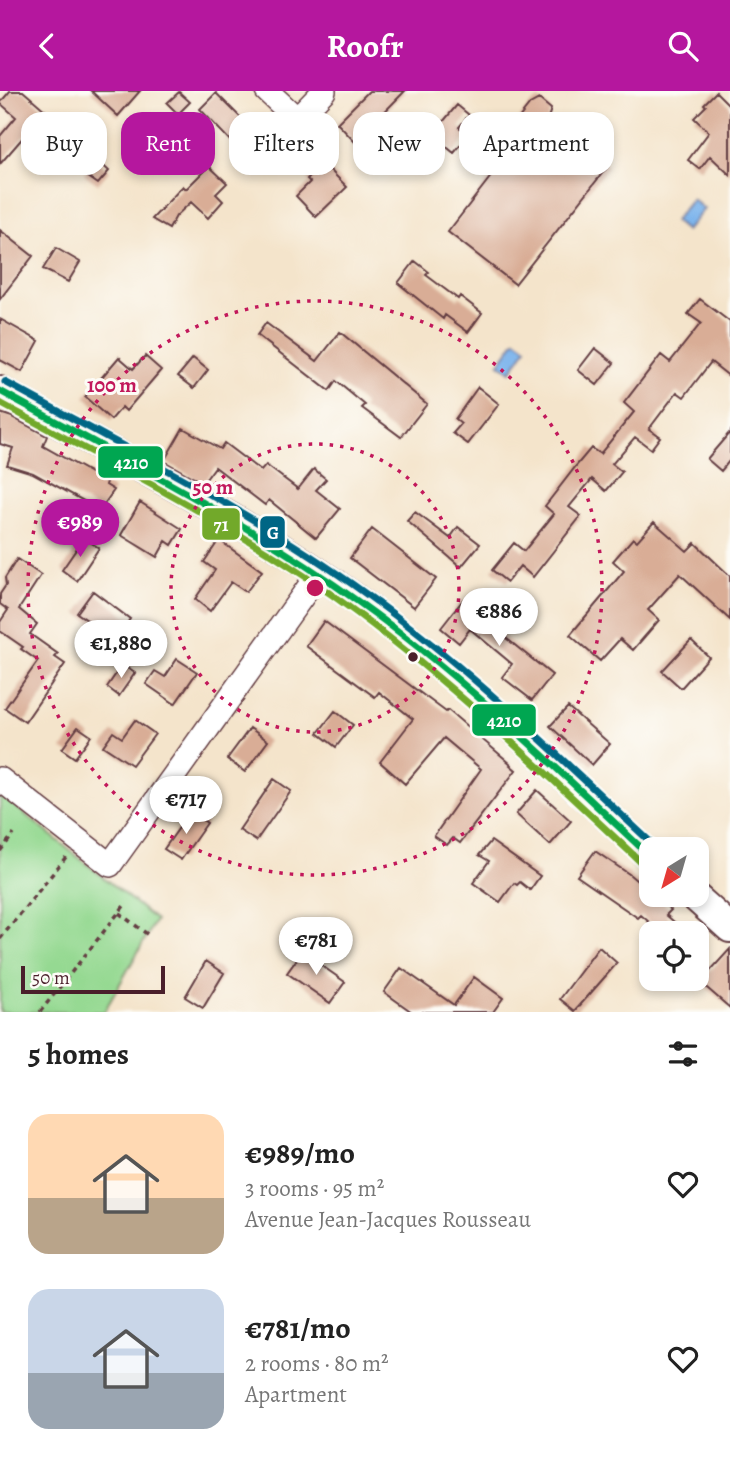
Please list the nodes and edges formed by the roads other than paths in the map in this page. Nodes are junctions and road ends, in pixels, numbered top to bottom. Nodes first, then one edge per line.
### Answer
1 (267, 91) edge
2 (324, 91) edge
3 (0, 391) edge
4 (319, 573) junction
5 (0, 779) edge
6 (639, 846) edge
7 (706, 907) edge
8 (730, 929) edge

1 - 2 street
3 - 4 street
4 - 5 street
4 - 6 street
7 - 8 street

